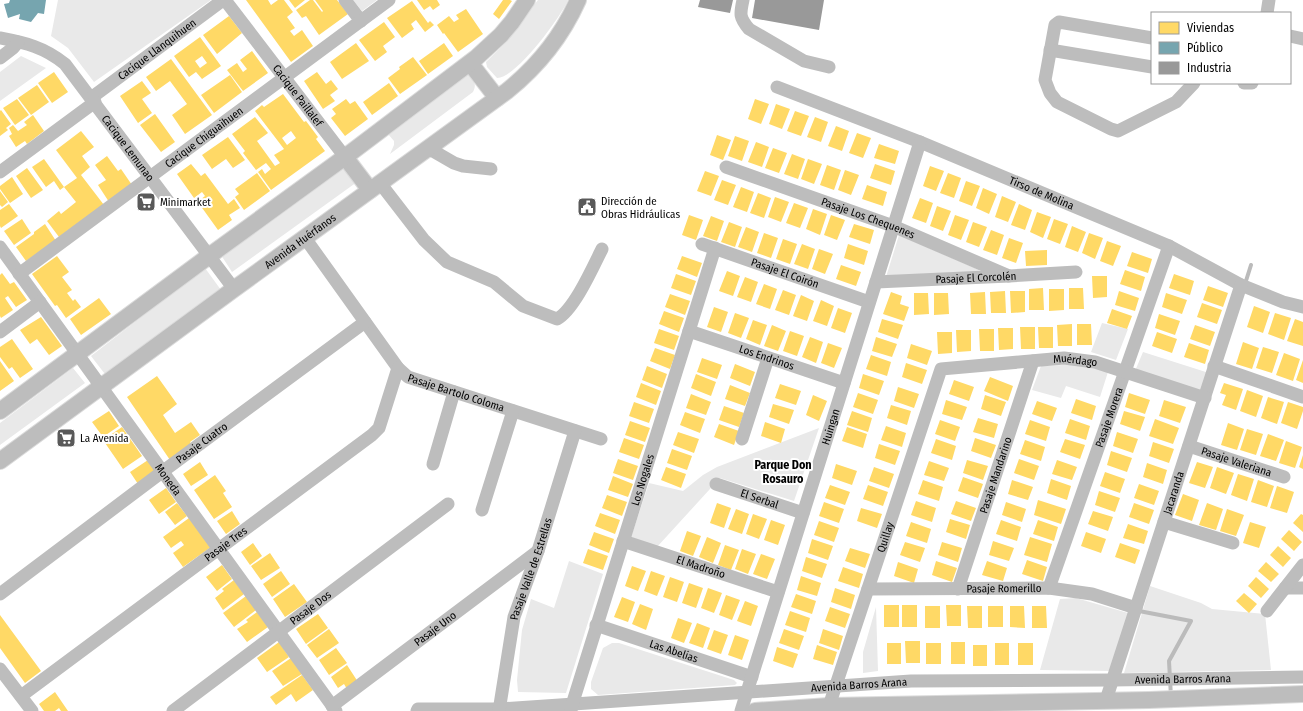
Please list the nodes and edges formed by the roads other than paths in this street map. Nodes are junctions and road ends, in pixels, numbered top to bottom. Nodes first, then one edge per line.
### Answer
1 (224, 0) edge
2 (344, 0) edge
3 (389, 0) edge
4 (527, 0) edge
5 (578, 0) edge
6 (743, 0) edge
7 (1269, 0) edge
8 (1267, 12) edge
9 (360, 21) junction
10 (1291, 36) edge
11 (0, 38) edge
12 (1151, 38) edge
13 (1303, 39) edge
14 (18, 42) junction
15 (1050, 50) junction
16 (0, 58) edge
17 (470, 63) junction
18 (829, 67) dead end
19 (1151, 67) edge
20 (285, 77) junction
21 (1193, 84) edge
22 (777, 87) dead end
23 (497, 98) junction
24 (93, 100) junction
25 (920, 142) junction
26 (428, 148) junction
27 (345, 157) junction
28 (726, 167) dead end
29 (491, 169) dead end
30 (0, 172) edge
31 (151, 177) junction
32 (375, 186) junction
33 (893, 226) junction
34 (304, 238) junction
35 (702, 244) dead end
36 (1170, 246) junction
37 (0, 247) edge
38 (715, 248) junction
39 (602, 249) dead end
40 (209, 256) junction
41 (1076, 272) dead end
42 (19, 274) junction
43 (1009, 276) junction
44 (876, 282) junction
45 (1241, 285) junction
46 (234, 289) junction
47 (40, 302) junction
48 (869, 302) junction
49 (1303, 307) edge
50 (365, 322) junction
51 (688, 331) junction
52 (0, 332) edge
53 (77, 354) junction
54 (768, 358) junction
55 (1033, 361) junction
56 (1214, 366) junction
57 (398, 368) junction
58 (941, 369) joint
59 (1125, 372) junction
60 (844, 383) junction
61 (102, 388) junction
62 (454, 392) junction
63 (1303, 397) edge
64 (1205, 398) junction
65 (0, 411) edge
66 (513, 411) junction
67 (575, 431) junction
68 (602, 439) dead end
69 (742, 439) dead end
70 (1189, 446) junction
71 (0, 461) edge
72 (433, 464) dead end
73 (162, 472) junction
74 (1284, 477) dead end
75 (716, 484) dead end
76 (448, 504) dead end
77 (482, 510) dead end
78 (803, 512) junction
79 (1164, 522) junction
80 (623, 541) junction
81 (1233, 543) dead end
82 (218, 549) junction
83 (538, 551) junction
84 (1303, 565) edge
85 (1049, 588) junction
86 (1285, 588) junction
87 (1303, 588) edge
88 (868, 589) junction
89 (958, 589) junction
90 (778, 592) junction
91 (0, 594) edge
92 (1136, 608) junction
93 (1267, 612) dead end
94 (596, 625) junction
95 (278, 632) junction
96 (0, 668) edge
97 (752, 677) junction
98 (1303, 677) edge
99 (1113, 680) junction
100 (836, 686) junction
101 (747, 693) junction
102 (1303, 694) edge
103 (20, 696) junction
104 (1106, 700) junction
105 (829, 706) junction
106 (334, 708) edge
107 (571, 708) edge
108 (500, 710) edge
109 (32, 711) edge
110 (172, 711) edge
111 (417, 711) edge
112 (741, 711) edge
113 (755, 711) edge

1 - 20 street, Cacique Paillalef
1 - 24 street, Cacique Llanquihuen
2 - 9 street
3 - 9 street, Cacique Chiguaihuen
4 - 17 main road
5 - 23 main road, Avenida Huérfanos
6 - 18 street
7 - 8 street
9 - 20 street, Cacique Chiguaihuen
10 - 13 street
11 - 14 street, Cacique Lemunao
12 - 15 street
14 - 16 street
14 - 24 street, Cacique Lemunao
15 - 19 street
15 - 21 street
17 - 23 main road
17 - 27 main road
20 - 27 street, Cacique Paillalef
20 - 31 street, Cacique Chiguaihuen
22 - 25 street, Tirso de Molina
23 - 26 main road, Avenida Huérfanos
24 - 30 street, Cacique Llanquihuen
24 - 31 street, Cacique Lemunao
25 - 33 street, Huingan
25 - 36 street, Tirso de Molina
26 - 29 street
26 - 32 main road, Avenida Huérfanos
27 - 32 main road, Cacique Paillalef
27 - 40 main road
28 - 33 street, Pasaje Los Chequenes
31 - 40 street, Cacique Lemunao
31 - 42 street, Cacique Chiguaihuen
32 - 34 main road, Avenida Huérfanos
32 - 39 street
33 - 43 street, Pasaje Los Chequenes
33 - 44 street, Huingan
34 - 46 main road, Avenida Huérfanos
34 - 50 street, Pasaje Bartolo Coloma
35 - 38 street, Pasaje El Coirón
36 - 45 street, Tirso de Molina
36 - 59 street, Pasaje Morera
37 - 42 street, Moneda
38 - 48 street, Pasaje El Coirón
38 - 51 street, Los Nogales
40 - 46 street, Cacique Lemunao
40 - 53 main road
41 - 43 street, Pasaje El Corcolén
42 - 47 street, Moneda
43 - 44 street, Pasaje El Corcolén
44 - 48 street, Huingan
45 - 49 street, Tirso de Molina
45 - 56 street, Jacaranda
46 - 61 main road, Avenida Huérfanos
47 - 52 street
47 - 53 street, Moneda
48 - 60 street, Huingan
50 - 57 street, Pasaje Bartolo Coloma
50 - 73 street, Pasaje Cuatro
51 - 54 street, Los Endrinos
51 - 80 street, Los Nogales
53 - 61 street, Moneda
53 - 65 main road
54 - 60 street, Los Endrinos
54 - 69 street
55 - 58 street, Muérdago
55 - 59 street, Muérdago
55 - 89 street, Pasaje Mandarino
56 - 63 street
56 - 64 street, Jacaranda
57 - 62 street, Pasaje Bartolo Coloma
57 - 82 street, Pasaje Tres
58 - 88 street, Quillay
59 - 64 street, Muérdago
59 - 85 street, Pasaje Morera
60 - 78 street, Huingan
61 - 71 main road, Avenida Huérfanos
61 - 73 street, Moneda
62 - 66 street, Pasaje Bartolo Coloma
62 - 72 street
64 - 70 street, Jacaranda
66 - 67 street, Pasaje Bartolo Coloma
66 - 77 street
67 - 68 street, Pasaje Bartolo Coloma
67 - 83 street, Pasaje Valle de Estrellas
70 - 74 street, Pasaje Valeriana
70 - 79 street, Jacaranda
73 - 82 street, Moneda
73 - 91 street, Pasaje Cuatro
75 - 78 street, El Serbal
76 - 95 street, Pasaje Dos
78 - 90 street, Huingan
79 - 81 street
79 - 92 street, Jacaranda
80 - 90 street, El Madroño
80 - 94 street, Los Nogales
82 - 95 street, Moneda
82 - 103 street, Pasaje Tres
83 - 106 street, Pasaje Uno
83 - 108 street, Pasaje Valle de Estrellas
84 - 86 street
85 - 89 street, Pasaje Romerillo
85 - 92 street, Pasaje Romerillo
86 - 87 street
86 - 93 street
88 - 89 street, Pasaje Romerillo
88 - 100 street, Quillay
90 - 97 street, Huingan
92 - 99 street, Jacaranda
94 - 97 street, Las Abelias
94 - 107 street, Los Nogales
95 - 106 street, Moneda
95 - 110 street, Pasaje Dos
96 - 103 street
97 - 101 street, Huingan
98 - 99 street, Avenida Barros Arana
99 - 100 street, Avenida Barros Arana
99 - 104 street, Jacaranda
100 - 101 street, Avenida Barros Arana
100 - 105 street, Quillay
101 - 107 street, Avenida Barros Arana
101 - 112 street, Huingan
102 - 104 main road, Avenida Barros Arana
103 - 109 street
104 - 105 main road, Avenida Barros Arana
105 - 113 main road, Avenida Barros Arana
107 - 108 street, Avenida Barros Arana
108 - 111 street, Avenida Barros Arana

